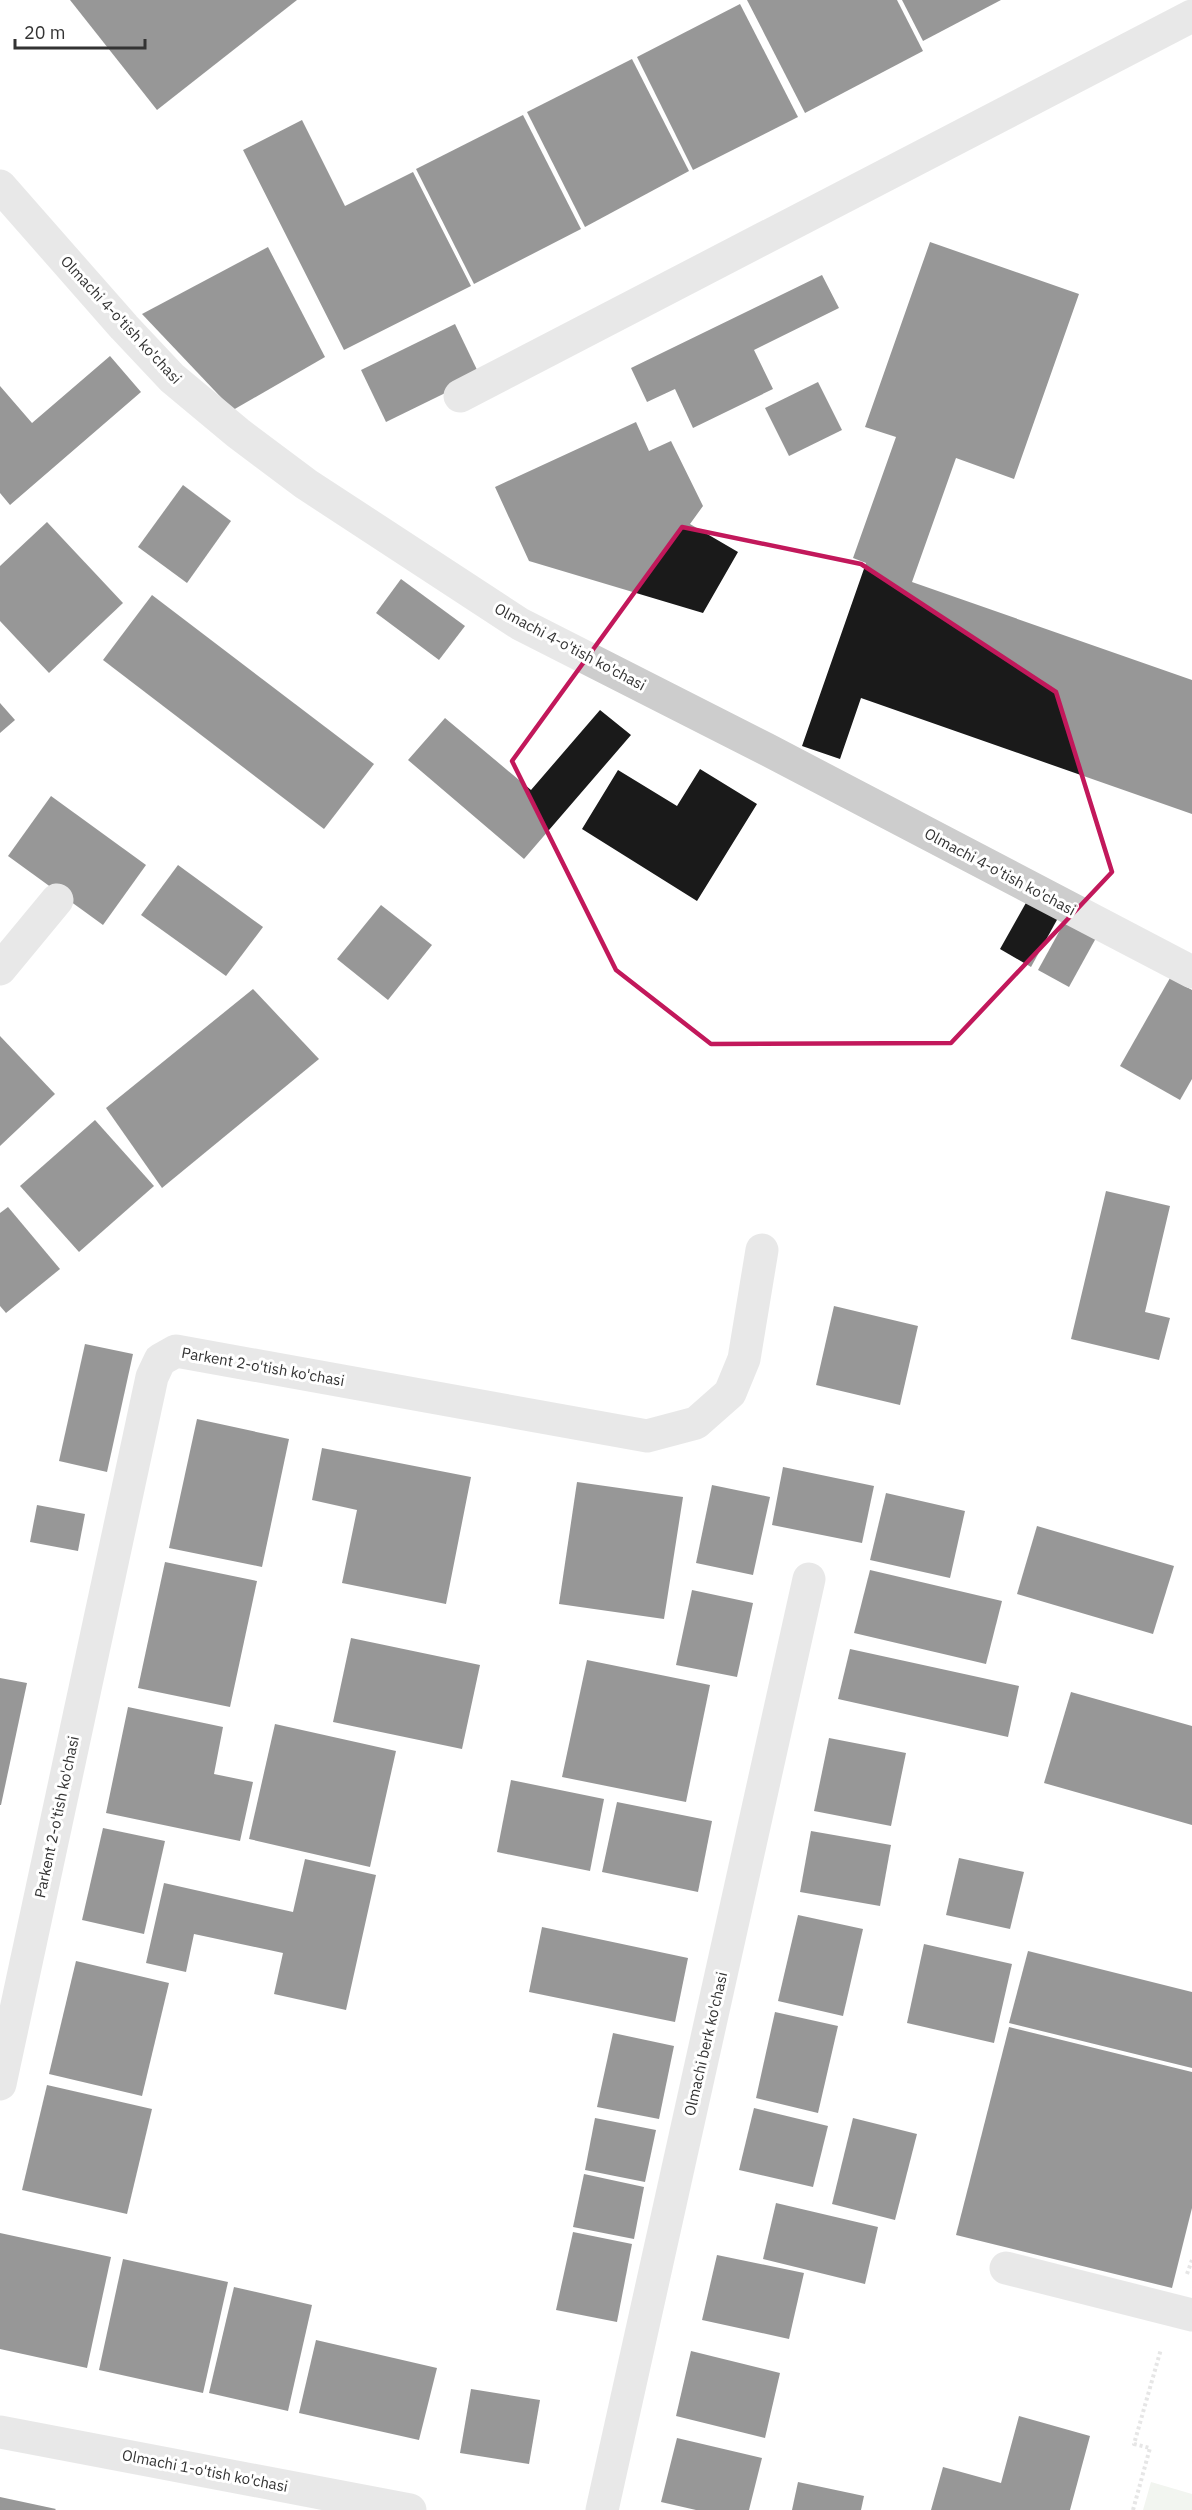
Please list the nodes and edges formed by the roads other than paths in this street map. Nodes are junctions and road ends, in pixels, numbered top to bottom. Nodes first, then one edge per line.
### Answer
1 (1192, 16) edge
2 (0, 186) edge
3 (460, 396) dead end
4 (57, 900) dead end
5 (0, 969) edge
6 (1192, 972) edge
7 (762, 1250) dead end
8 (809, 1579) dead end
9 (0, 2084) edge
10 (1006, 2268) dead end
11 (1184, 2312) edge
12 (0, 2432) edge
13 (410, 2510) edge
14 (602, 2510) edge

1 - 3 street
2 - 6 street, Olmachi 4-o'tish ko'chasi
4 - 5 street
7 - 9 street, Parkent 2-o'tish ko'chasi
8 - 14 street, Olmachi berk ko'chasi
10 - 11 street
12 - 13 street, Olmachi 1-o'tish ko'chasi

